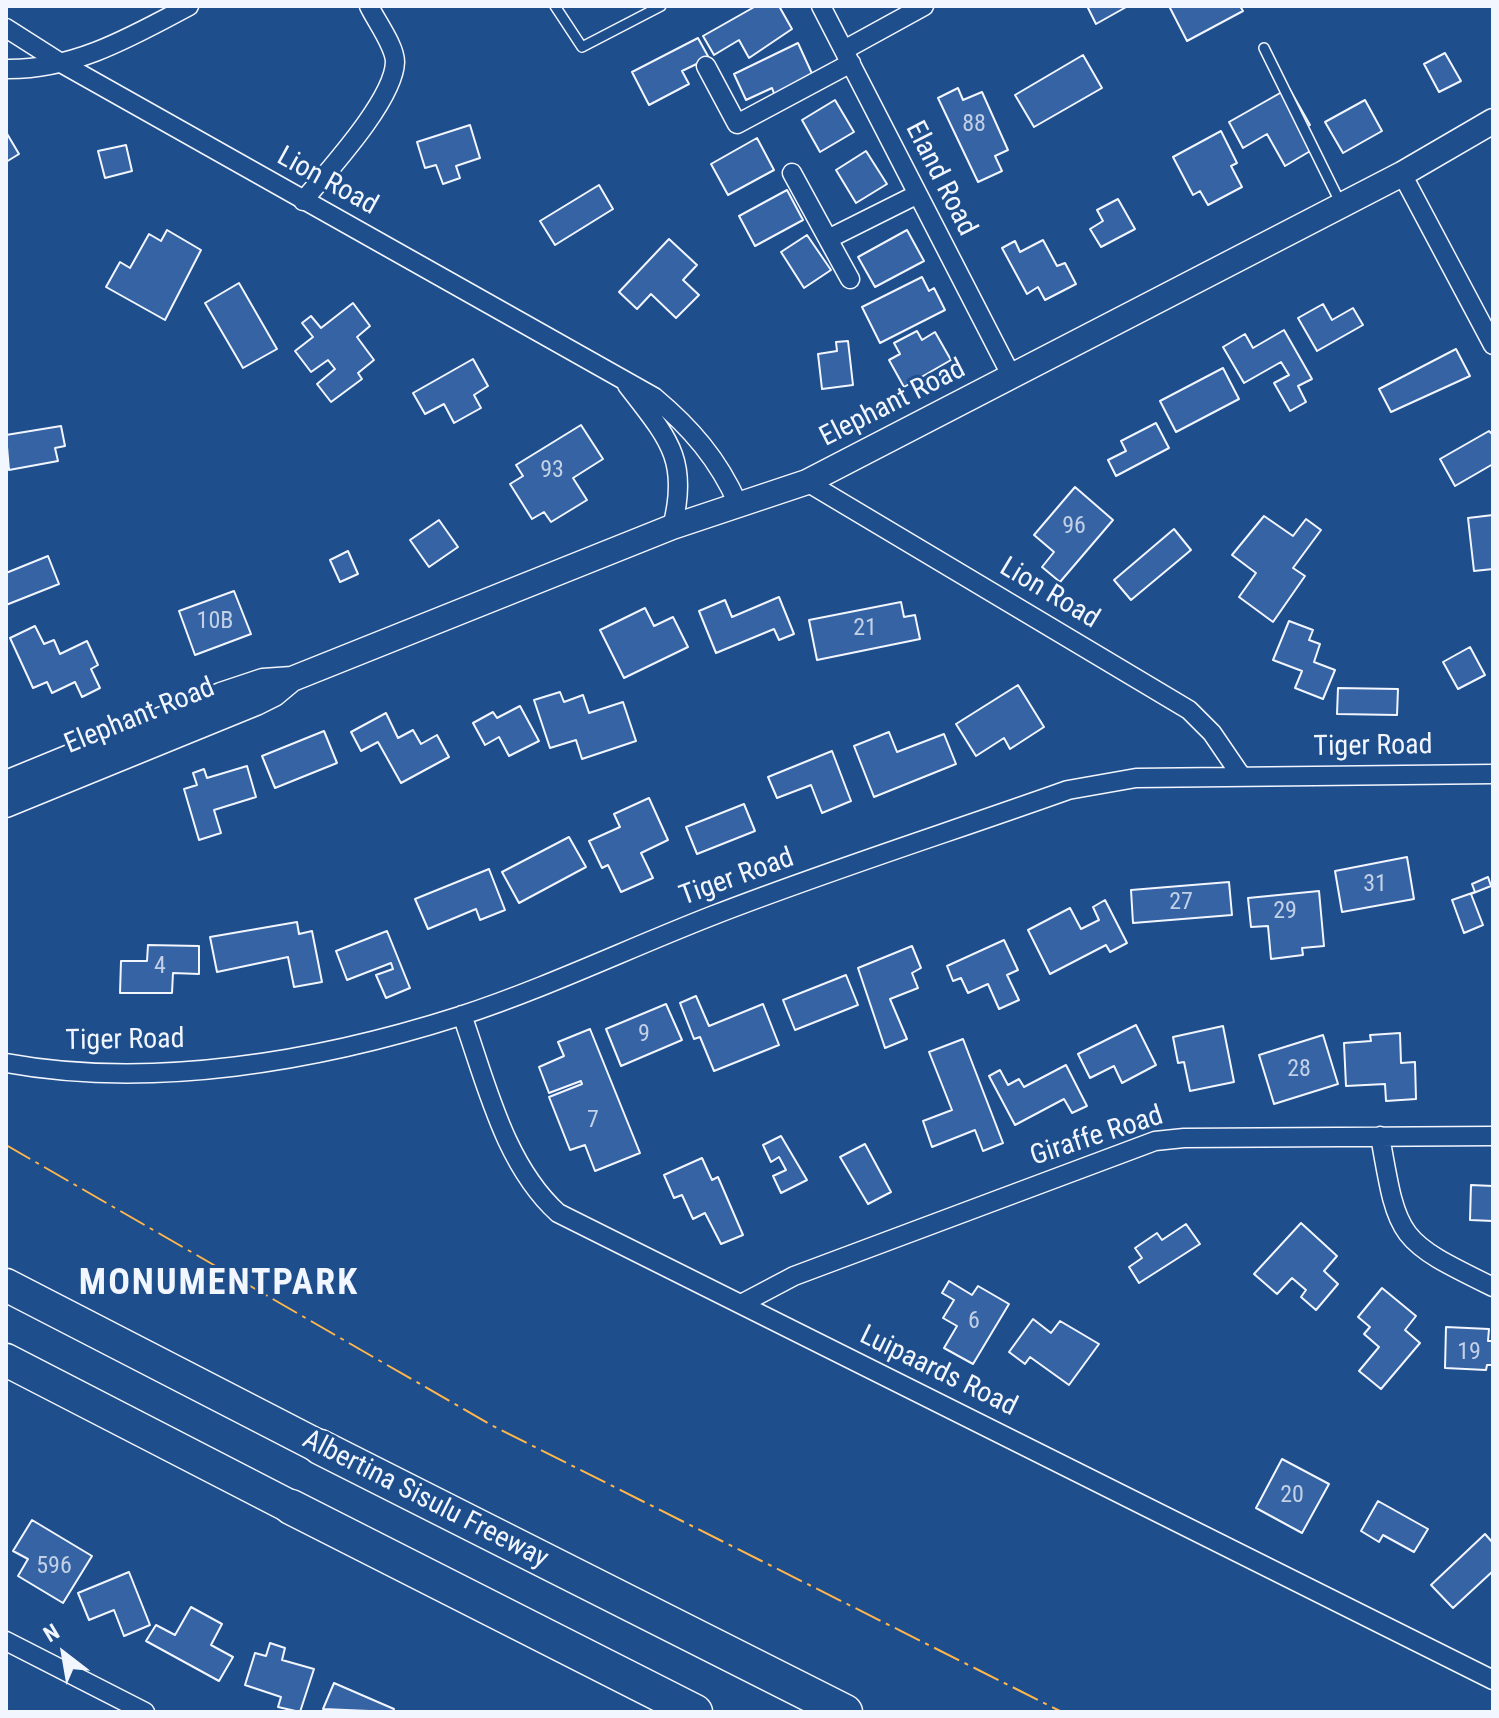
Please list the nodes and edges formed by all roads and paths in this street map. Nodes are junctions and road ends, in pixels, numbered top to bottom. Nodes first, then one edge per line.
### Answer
1 (189, 6) edge
2 (369, 6) edge
3 (555, 6) edge
4 (661, 6) edge
5 (821, 6) edge
6 (924, 6) edge
7 (6, 28) edge
8 (1264, 48) dead end
9 (847, 57) junction
10 (61, 63) junction
11 (706, 66) dead end
12 (6, 69) edge
13 (1493, 121) edge
14 (792, 173) dead end
15 (1402, 174) junction
16 (916, 195) junction
17 (303, 201) junction
18 (1341, 206) junction
19 (828, 239) junction
20 (850, 279) dead end
21 (1493, 345) edge
22 (1012, 377) junction
23 (623, 379) junction
24 (807, 482) junction
25 (738, 504) junction
26 (672, 527) junction
27 (1493, 774) edge
28 (1242, 777) junction
29 (7, 797) edge
30 (462, 1015) junction
31 (6, 1063) edge
32 (1380, 1136) junction
33 (1493, 1136) edge
34 (6, 1285) edge
35 (1493, 1287) edge
36 (741, 1304) junction
37 (6, 1360) edge
38 (320, 1447) joint
39 (291, 1507) joint
40 (6, 1641) edge
41 (1493, 1680) edge
42 (145, 1712) edge
43 (695, 1712) edge
44 (845, 1712) edge

1 - 10 street
2 - 17 street
3 - 4 lane
5 - 9 street, Eland Road
6 - 9 street
7 - 10 street, Lion Road
8 - 18 lane
9 - 11 street
9 - 16 street, Eland Road
10 - 12 street
10 - 17 street, Lion Road
13 - 15 street, Elephant Road
14 - 19 street
15 - 18 street, Elephant Road
15 - 21 street
16 - 19 street
16 - 22 street, Eland Road
17 - 23 street, Lion Road
18 - 22 street, Elephant Road
19 - 20 street
22 - 24 street, Elephant Road
23 - 25 street, Lion Road
23 - 26 street, Lion Road
24 - 25 street, Elephant Road
24 - 28 street, Lion Road
25 - 26 street, Elephant Road
26 - 29 street, Elephant Road
27 - 28 street, Tiger Road
28 - 30 street, Tiger Road
30 - 31 street, Tiger Road
30 - 36 street, Luipaards Road
32 - 33 street, Giraffe Road
32 - 35 street
32 - 36 street, Giraffe Road
34 - 38 highway, Albertina Sisulu Freeway
36 - 41 street, Luipaards Road
37 - 39 highway
38 - 44 highway, Albertina Sisulu Freeway
39 - 43 highway
40 - 42 street

